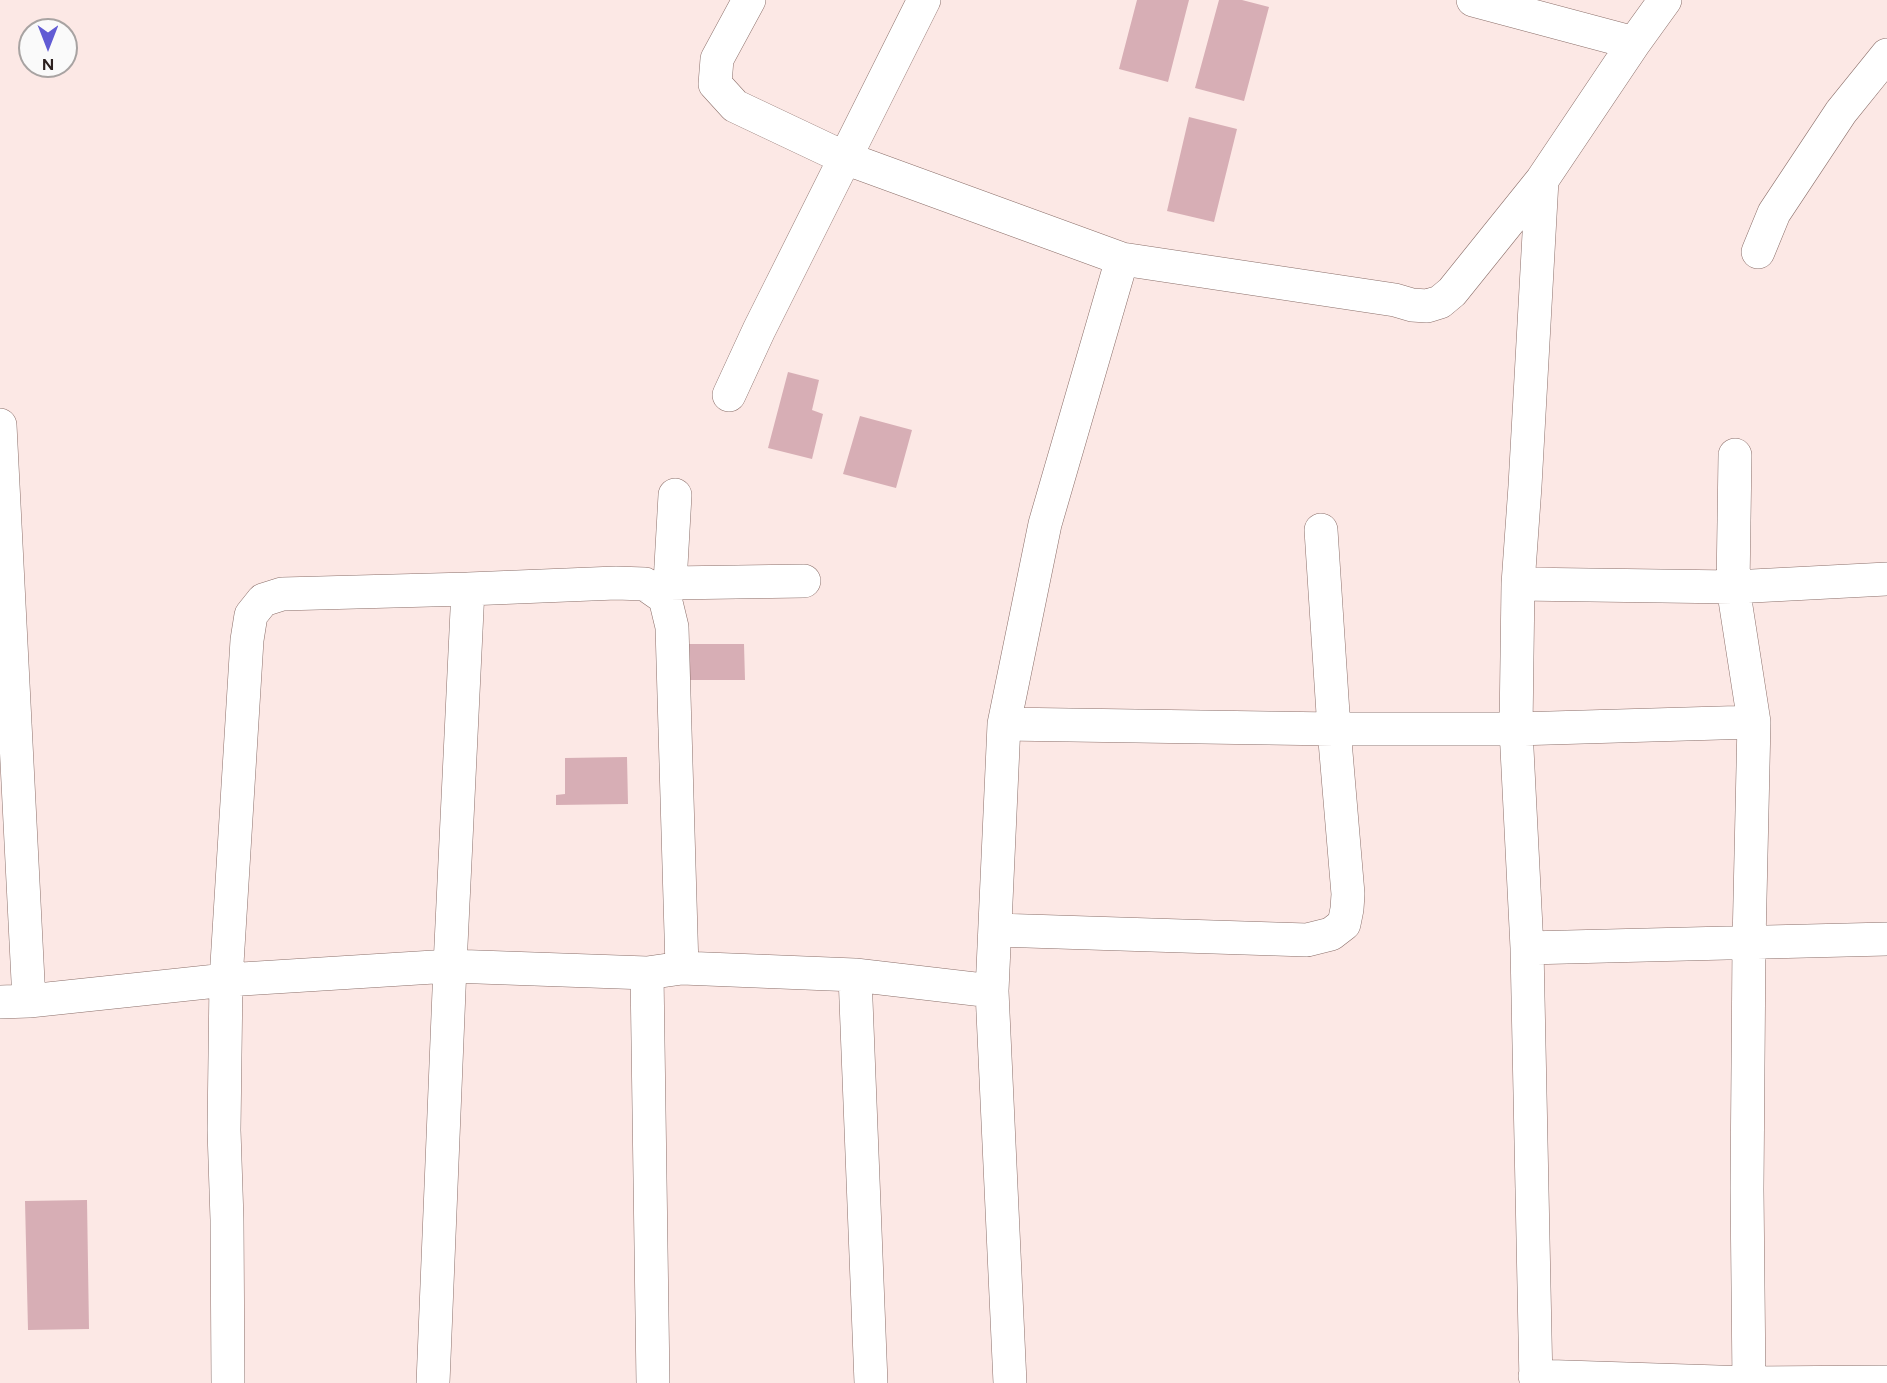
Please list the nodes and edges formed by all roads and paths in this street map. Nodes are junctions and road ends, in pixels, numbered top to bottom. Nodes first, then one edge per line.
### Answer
1 (749, 0) edge
2 (924, 0) edge
3 (1473, 0) edge
4 (1665, 0) edge
5 (1634, 43) junction
6 (1887, 55) edge
7 (845, 158) junction
8 (1542, 180) junction
9 (1758, 252) dead end
10 (1122, 259) junction
11 (729, 395) dead end
12 (0, 442) edge
13 (1735, 455) dead end
14 (675, 495) dead end
15 (1321, 530) dead end
16 (1887, 579) edge
17 (804, 581) dead end
18 (1518, 584) junction
19 (1733, 587) junction
20 (468, 590) junction
21 (667, 590) junction
22 (1754, 722) junction
23 (1004, 724) junction
24 (1334, 729) junction
25 (1516, 729) junction
26 (996, 930) junction
27 (1887, 939) edge
28 (1749, 943) junction
29 (1527, 948) junction
30 (450, 966) junction
31 (682, 968) junction
32 (647, 973) junction
33 (855, 975) junction
34 (225, 980) junction
35 (992, 991) junction
36 (15, 1002) edge
37 (1536, 1380) edge
38 (228, 1383) edge
39 (433, 1383) edge
40 (653, 1383) edge
41 (871, 1383) edge
42 (1010, 1383) edge
43 (1749, 1383) edge
44 (1887, 1383) edge

1 - 7 street
2 - 7 street
3 - 5 street
4 - 5 street
5 - 8 street
6 - 9 street
7 - 10 street
7 - 11 street
8 - 10 street
8 - 18 street
10 - 23 street
12 - 36 street
13 - 19 street
14 - 21 street
15 - 24 street
16 - 19 street
17 - 21 street
18 - 19 street
18 - 25 street
19 - 22 street
20 - 21 street
20 - 30 street
20 - 34 street
21 - 31 street
22 - 25 street
22 - 28 street
23 - 24 street
23 - 26 street
24 - 25 street
24 - 26 street
25 - 29 street
26 - 35 street
27 - 28 street
28 - 29 street
28 - 43 street
29 - 37 street
30 - 32 street
30 - 34 street
30 - 39 street
31 - 32 street
31 - 33 street
32 - 40 street
33 - 35 street
33 - 41 street
34 - 36 street
34 - 38 street
35 - 42 street
37 - 43 street
43 - 44 street

